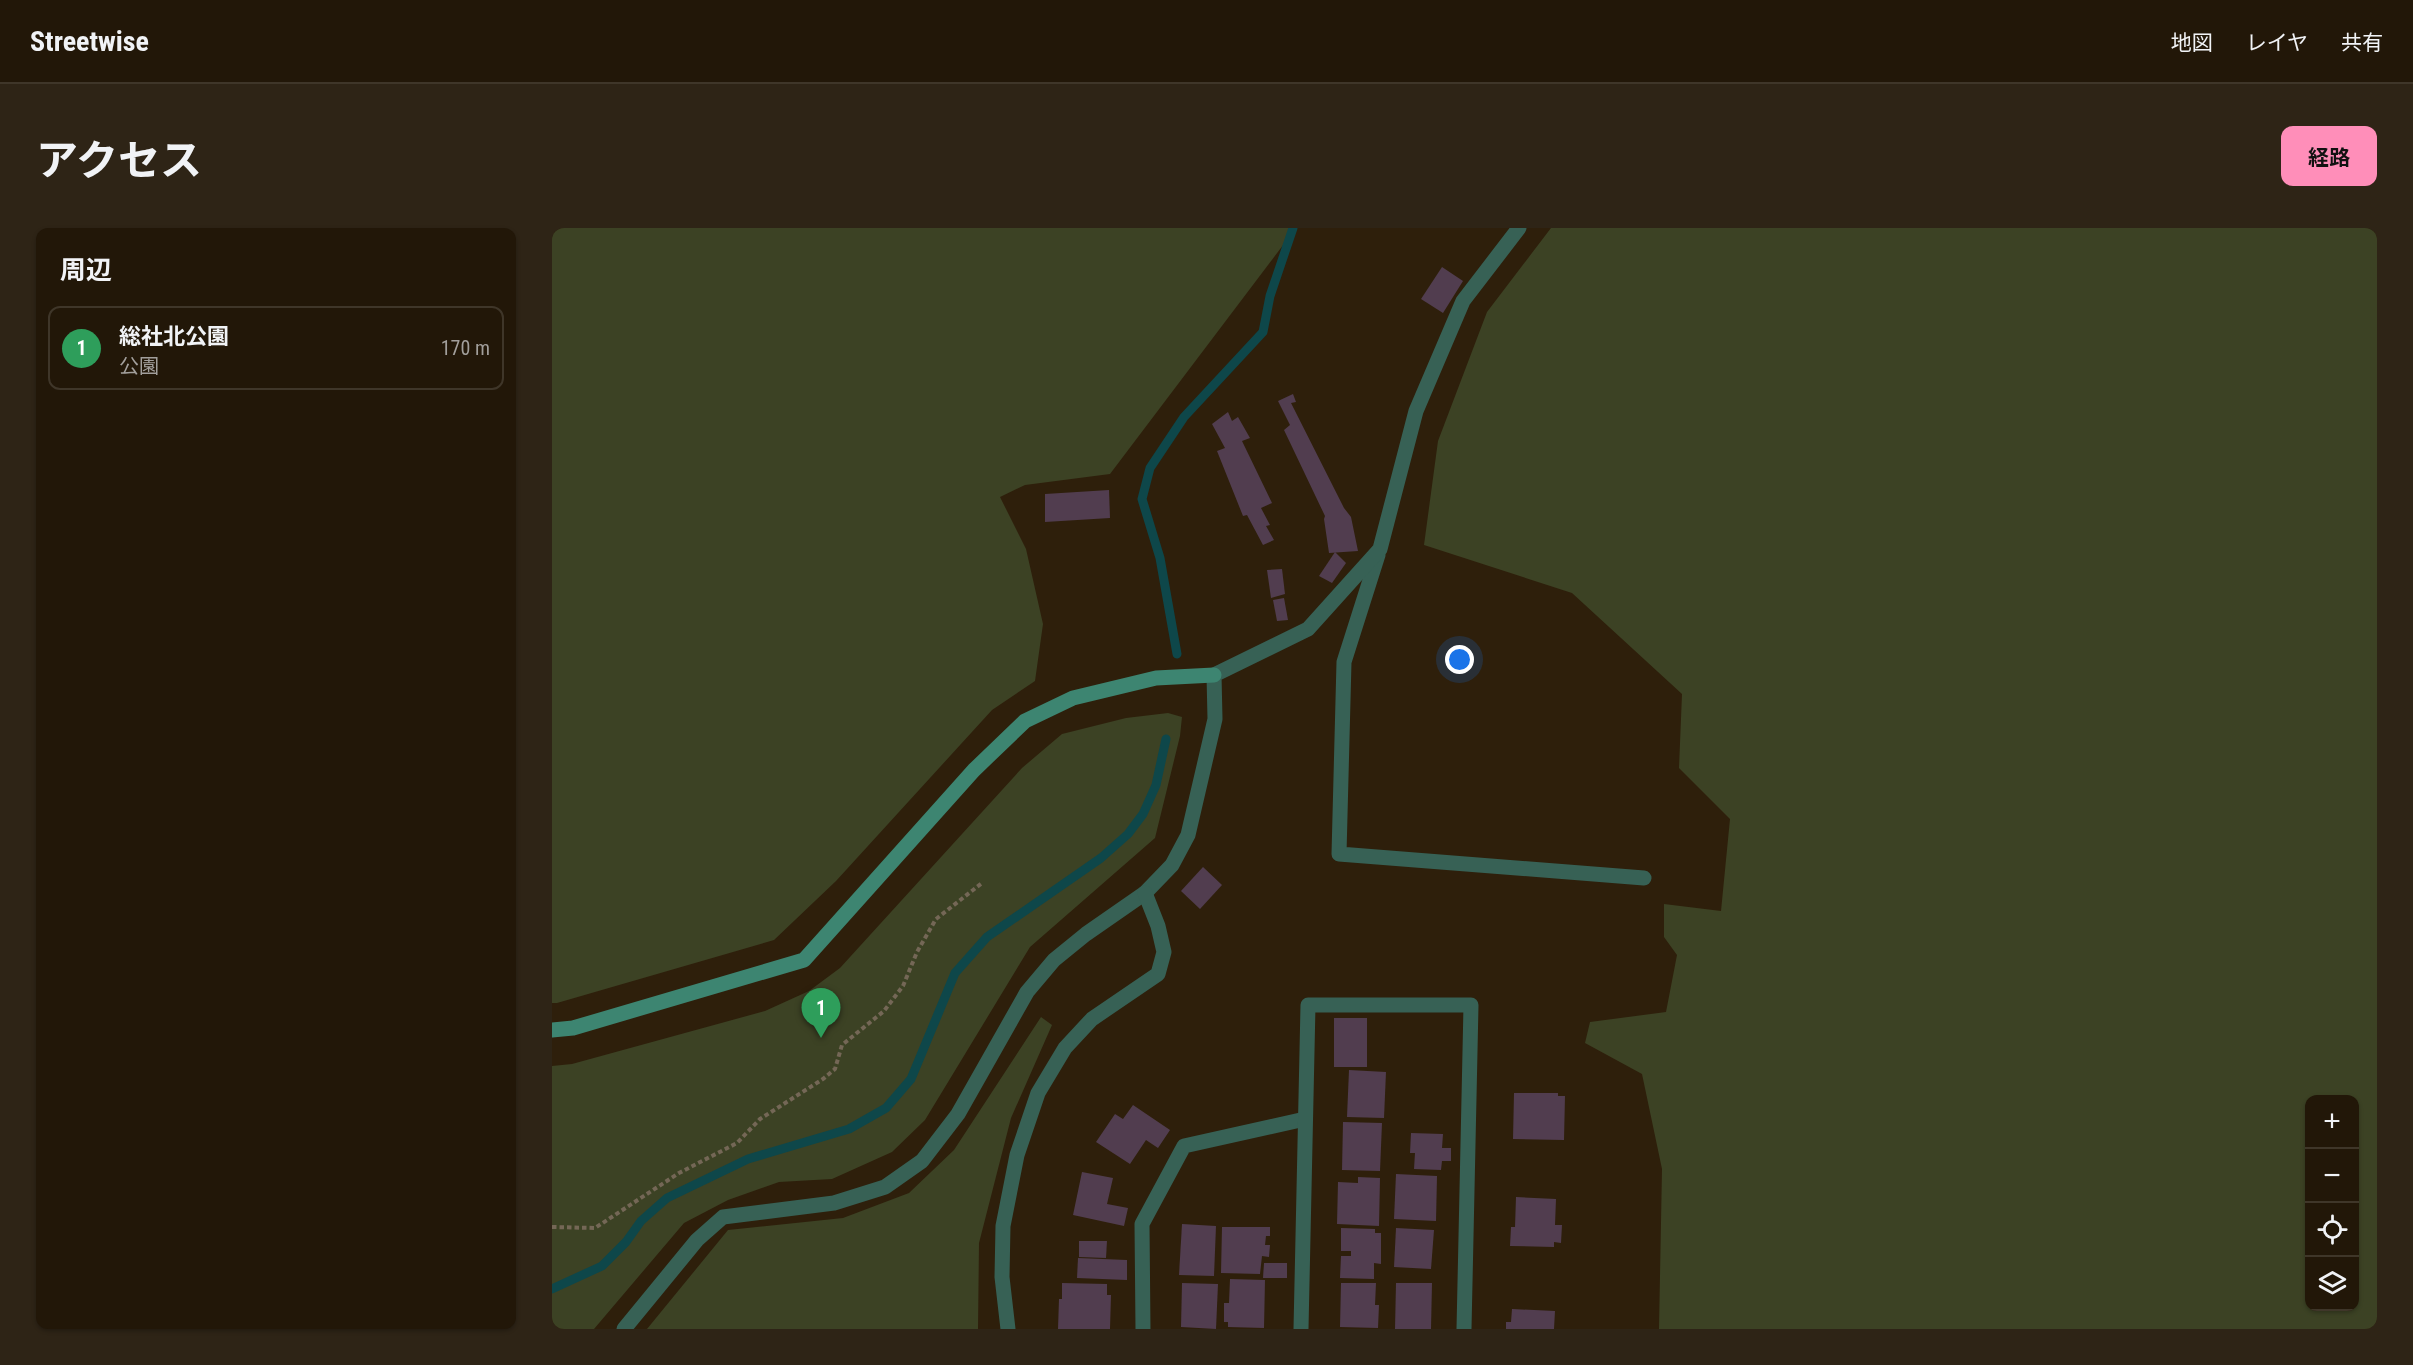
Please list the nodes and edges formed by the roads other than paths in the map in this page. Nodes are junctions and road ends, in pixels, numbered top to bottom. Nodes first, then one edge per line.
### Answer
1 (1519, 228) edge
2 (1380, 549) junction
3 (1214, 675) junction
4 (1644, 878) dead end
5 (1145, 893) junction
6 (552, 1030) edge
7 (1305, 1119) junction
8 (624, 1329) edge
9 (1008, 1329) edge
10 (1143, 1329) edge
11 (1301, 1329) edge
12 (1464, 1329) edge

1 - 2 street
2 - 3 street
2 - 4 street
3 - 5 street
3 - 6 street
5 - 8 street
5 - 9 street
7 - 10 street
7 - 11 street
7 - 12 street

